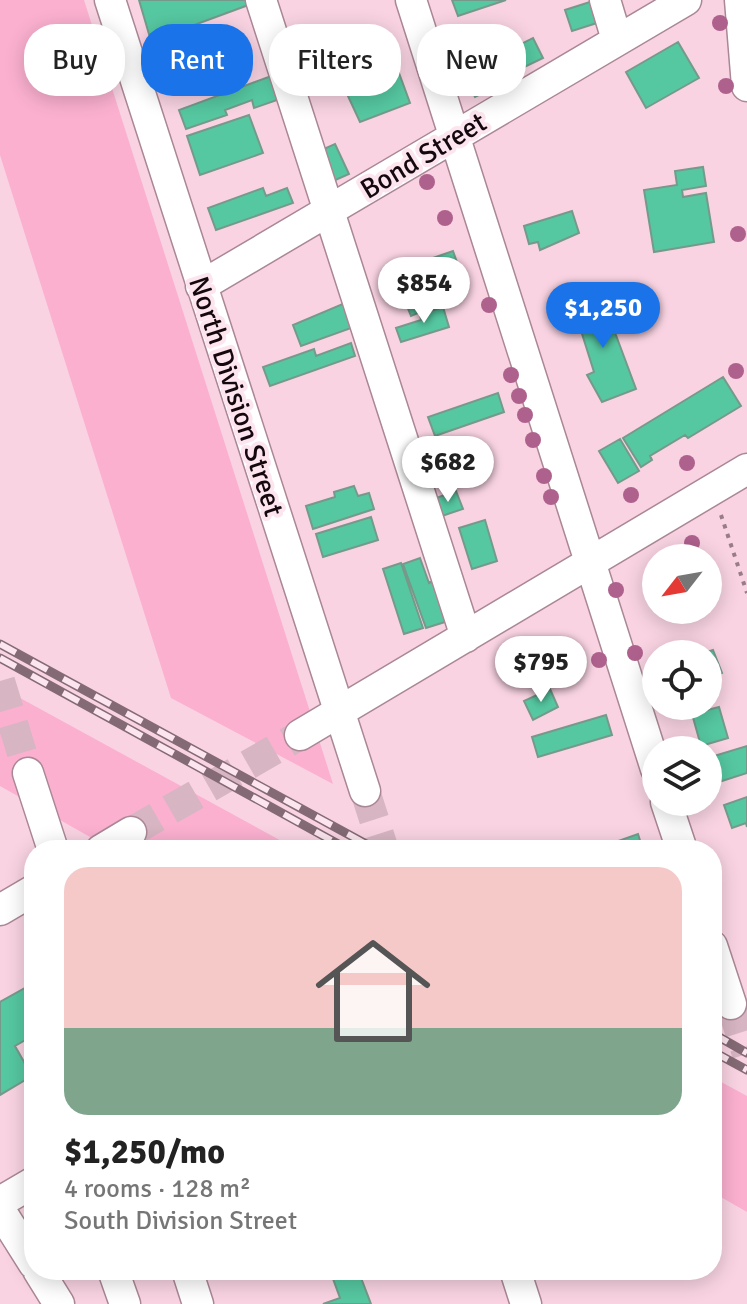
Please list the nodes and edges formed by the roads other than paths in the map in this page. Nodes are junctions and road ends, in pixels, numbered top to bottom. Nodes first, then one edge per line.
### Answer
1 (110, 0) edge
2 (261, 0) edge
3 (411, 0) edge
4 (605, 0) edge
5 (686, 0) edge
6 (740, 0) edge
7 (617, 40) junction
8 (747, 86) edge
9 (455, 136) junction
10 (328, 211) junction
11 (201, 286) junction
12 (747, 469) edge
13 (590, 562) junction
14 (466, 637) junction
15 (340, 711) junction
16 (300, 735) tunnel mouth
17 (645, 736) edge
18 (28, 773) tunnel mouth
19 (365, 791) tunnel mouth
20 (671, 816) edge
21 (131, 832) tunnel mouth
22 (50, 840) edge
23 (118, 840) edge
24 (679, 840) edge
25 (24, 896) edge
26 (0, 910) edge
27 (722, 977) edge
28 (731, 1004) tunnel mouth
29 (24, 1188) edge
30 (0, 1202) edge
31 (0, 1210) edge
32 (24, 1248) edge
33 (44, 1280) edge
34 (117, 1280) edge
35 (190, 1280) edge
36 (518, 1280) edge
37 (59, 1304) edge
38 (125, 1304) edge
39 (198, 1304) edge
40 (526, 1304) edge

1 - 11 street, North Division Street
2 - 10 street
3 - 9 street
4 - 7 street
5 - 7 street, Bond Street
6 - 8 street
7 - 9 street, Bond Street
9 - 10 street, Bond Street
9 - 13 street
10 - 11 street, Bond Street
10 - 14 street
11 - 15 street, North Division Street
12 - 13 street
13 - 14 street
13 - 17 street
14 - 15 street
15 - 16 street
15 - 19 street, North Division Street
18 - 22 street
20 - 24 street
21 - 23 street
25 - 26 street
27 - 28 street
29 - 30 street
31 - 32 street
33 - 37 street
34 - 38 street
35 - 39 street
36 - 40 street

